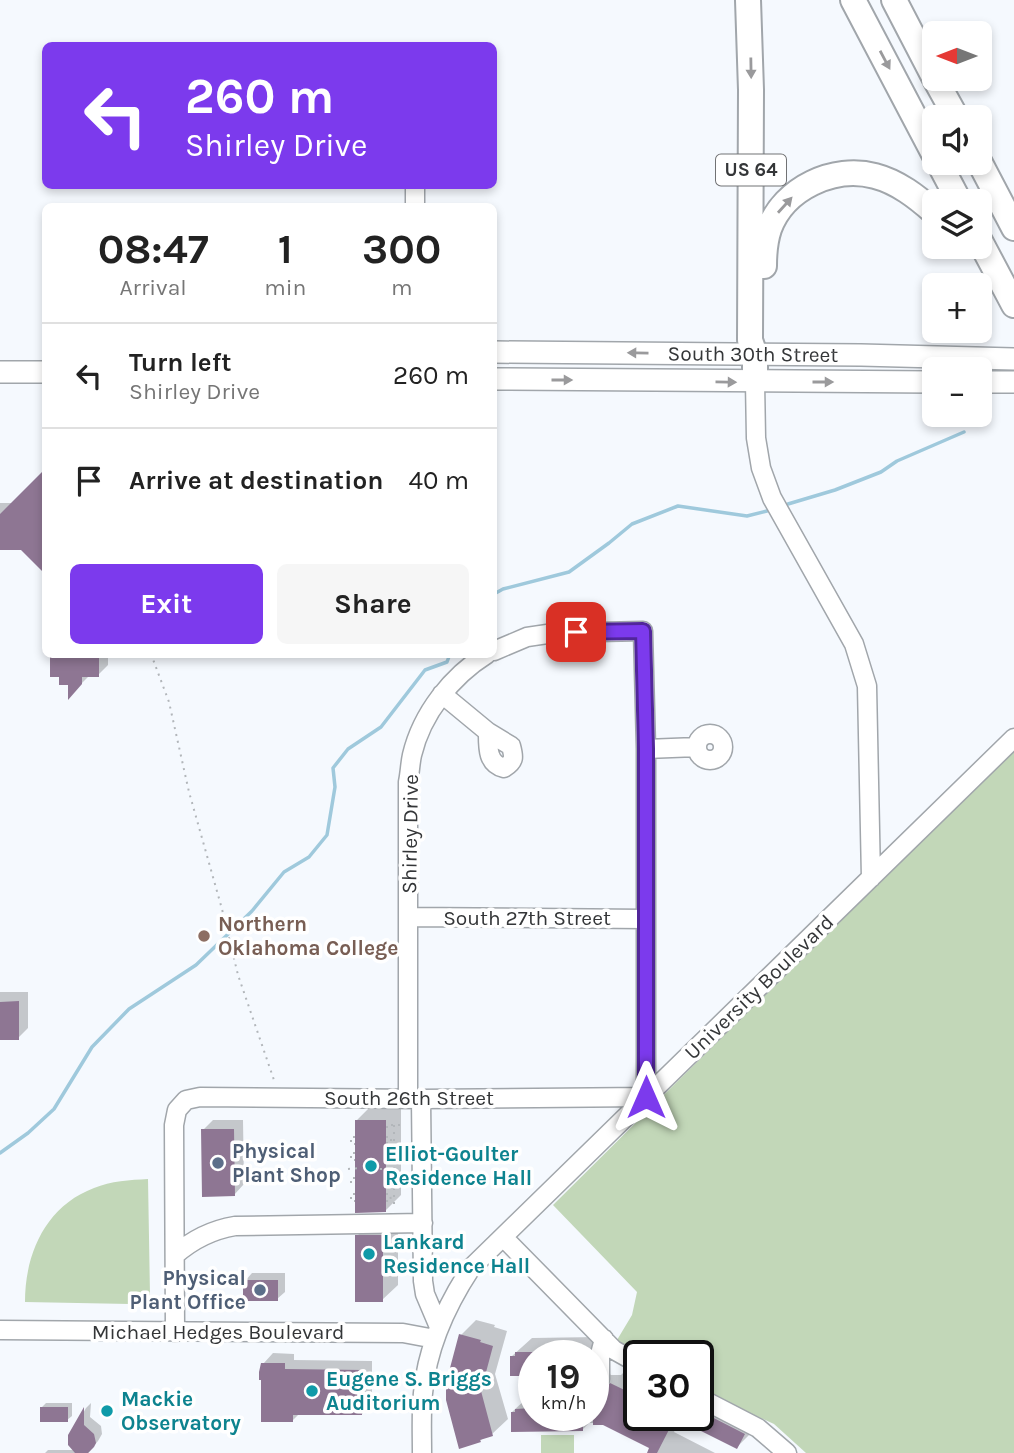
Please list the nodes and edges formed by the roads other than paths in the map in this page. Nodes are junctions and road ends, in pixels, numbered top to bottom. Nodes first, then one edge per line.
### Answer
1 (748, 0) edge
2 (853, 0) edge
3 (894, 0) edge
4 (922, 53) edge
5 (922, 131) edge
6 (986, 175) edge
7 (922, 203) edge
8 (1014, 228) edge
9 (980, 259) edge
10 (990, 259) edge
11 (999, 276) junction
12 (1014, 305) edge
13 (497, 352) edge
14 (755, 355) junction
15 (1014, 359) edge
16 (0, 372) edge
17 (42, 372) edge
18 (497, 379) edge
19 (755, 382) junction
20 (922, 382) edge
21 (992, 382) edge
22 (1014, 382) edge
23 (497, 650) edge
24 (481, 658) edge
25 (442, 694) junction
26 (488, 732) dead end
27 (1014, 738) edge
28 (697, 747) dead end
29 (646, 749) junction
30 (871, 878) junction
31 (408, 917) junction
32 (645, 919) junction
33 (646, 1097) junction
34 (414, 1099) junction
35 (423, 1223) junction
36 (503, 1237) junction
37 (175, 1255) junction
38 (0, 1331) edge
39 (175, 1332) junction
40 (437, 1333) junction
41 (604, 1339) joint
42 (623, 1355) edge
43 (714, 1405) edge
44 (422, 1453) edge
45 (787, 1453) edge

1 -> 14 highway, US 64
2 -> 5 highway
3 - 4 highway
6 - 8 highway
14 -> 7 highway
9 - 11 highway
10 - 11 highway
11 - 12 highway
14 -> 13 main road, South 30th Street
14 - 15 main road, South 30th Street
14 - 19 highway
16 - 17 main road
18 -> 19 main road, South 30th Street
19 -> 20 main road, South 30th Street
19 - 30 street
21 - 22 main road
23 - 29 street
24 - 25 street, Shirley Drive
25 - 26 street
25 - 31 street, Shirley Drive
27 - 30 street, University Boulevard
28 - 29 street
29 - 32 street
30 - 33 street, University Boulevard
31 - 32 street, South 27th Street
31 - 34 street, Shirley Drive
32 - 33 street
33 - 34 street, South 26th Street
33 - 36 street, University Boulevard
34 - 35 street, Shirley Drive
34 - 37 street, South 26th Street
35 - 37 street
35 - 40 street, Shirley Drive
36 - 40 street, University Boulevard
36 - 41 street
37 - 39 street
38 - 39 street, Michael Hedges Boulevard
39 - 40 street, Michael Hedges Boulevard
40 - 44 street, University Boulevard
41 - 42 street
43 - 45 street

